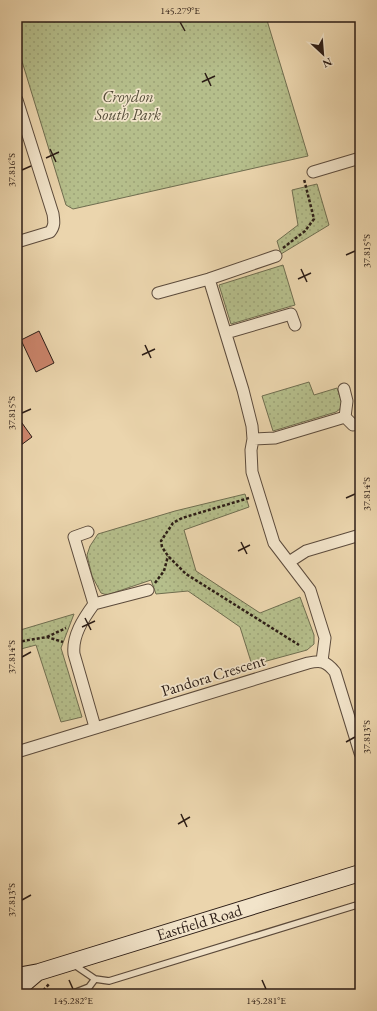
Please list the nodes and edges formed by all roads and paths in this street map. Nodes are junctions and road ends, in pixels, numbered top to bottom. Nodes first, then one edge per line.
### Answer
1 (17, 100) edge
2 (360, 158) edge
3 (308, 173) joint
4 (17, 242) edge
5 (276, 256) joint
6 (209, 279) junction
7 (158, 293) dead end
8 (294, 325) dead end
9 (226, 333) junction
10 (344, 389) dead end
11 (344, 416) junction
12 (353, 425) dead end
13 (253, 439) junction
14 (258, 494) junction
15 (88, 532) dead end
16 (360, 535) edge
17 (168, 556) junction
18 (289, 562) junction
19 (150, 591) joint
20 (94, 604) junction
21 (17, 642) edge
22 (299, 645) dead end
23 (73, 646) junction
24 (322, 661) junction
25 (95, 728) junction
26 (17, 752) edge
27 (360, 753) edge
28 (360, 873) edge
29 (360, 904) edge
30 (70, 962) junction
31 (38, 972) junction
32 (17, 976) edge
33 (95, 979) junction
34 (51, 982) dead end
35 (17, 990) edge
36 (40, 994) edge
37 (71, 994) edge

1 - 4 street
2 - 3 street
3 - 5 path
5 - 6 street
6 - 7 street
6 - 9 street
8 - 9 street
9 - 13 street
10 - 11 street
11 - 12 street
11 - 13 street
13 - 14 street
14 - 17 path
14 - 18 street
15 - 20 street
16 - 18 street
17 - 19 path
17 - 22 path
18 - 24 street
19 - 20 street
20 - 23 street
21 - 23 path
23 - 25 street
24 - 25 street, Pandora Crescent
24 - 27 street
25 - 26 street, Pandora Crescent
28 - 30 main road, Eastfield Road
29 - 33 lane
30 - 31 main road, Eastfield Road
30 - 33 lane
31 - 32 main road, Eastfield Road
31 - 35 main road, Eastfield Road
33 - 37 lane
34 - 36 path

